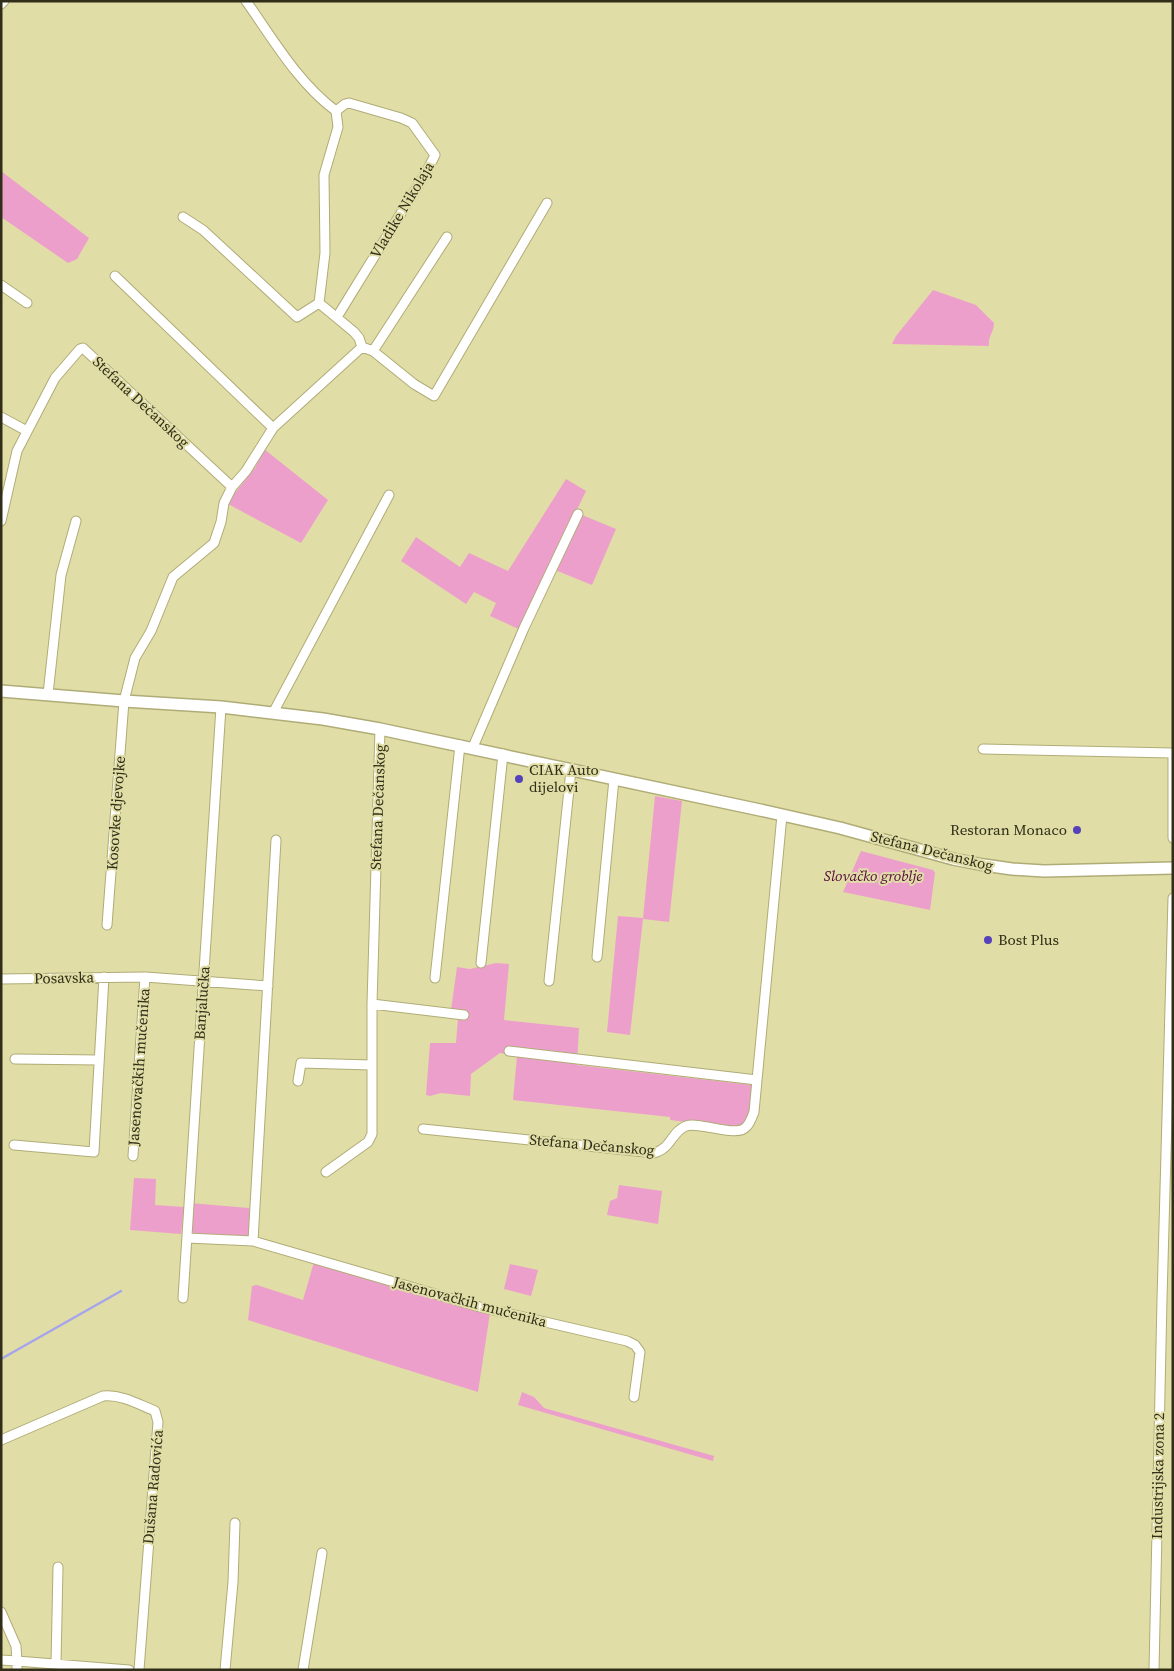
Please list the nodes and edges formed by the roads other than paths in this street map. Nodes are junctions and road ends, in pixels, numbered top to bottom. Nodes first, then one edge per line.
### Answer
1 (4, 1) edge
2 (246, 1) edge
3 (1, 4) edge
4 (336, 111) junction
5 (548, 203) dead end
6 (184, 217) dead end
7 (446, 237) dead end
8 (115, 276) dead end
9 (1, 285) edge
10 (319, 302) junction
11 (27, 303) dead end
12 (337, 317) junction
13 (362, 347) junction
14 (373, 351) junction
15 (1, 418) edge
16 (273, 428) junction
17 (28, 431) junction
18 (232, 487) junction
19 (389, 495) dead end
20 (578, 514) dead end
21 (1, 521) edge
22 (76, 521) dead end
23 (1, 691) edge
24 (48, 694) junction
25 (124, 701) junction
26 (220, 707) junction
27 (273, 713) junction
28 (380, 729) junction
29 (460, 745) junction
30 (472, 747) junction
31 (983, 749) dead end
32 (1173, 753) edge
33 (503, 754) junction
34 (571, 770) junction
35 (614, 779) junction
36 (782, 815) junction
37 (1173, 838) edge
38 (276, 840) dead end
39 (1173, 868) edge
40 (1173, 898) edge
41 (107, 925) dead end
42 (597, 957) dead end
43 (481, 963) dead end
44 (104, 977) junction
45 (145, 977) junction
46 (435, 978) dead end
47 (1, 979) edge
48 (203, 981) junction
49 (549, 981) dead end
50 (1172, 983) edge
51 (268, 986) junction
52 (372, 1004) junction
53 (464, 1015) dead end
54 (509, 1051) dead end
55 (15, 1059) dead end
56 (99, 1060) junction
57 (371, 1065) junction
58 (757, 1080) junction
59 (298, 1081) dead end
60 (424, 1129) dead end
61 (14, 1145) dead end
62 (133, 1156) dead end
63 (326, 1172) dead end
64 (187, 1238) junction
65 (253, 1241) junction
66 (183, 1298) dead end
67 (634, 1397) dead end
68 (1, 1440) edge
69 (235, 1523) dead end
70 (322, 1553) dead end
71 (58, 1567) dead end
72 (1, 1612) edge
73 (1, 1660) edge
74 (56, 1664) junction
75 (17, 1666) edge
76 (129, 1670) edge
77 (139, 1670) edge
78 (225, 1670) edge
79 (303, 1670) edge
80 (1154, 1670) edge

1 - 3 street
2 - 4 street
4 - 10 street
4 - 12 street, Vladike Nikolaja
5 - 14 street
6 - 10 street
7 - 14 street
8 - 16 street
9 - 11 street
10 - 12 street
12 - 13 street
13 - 14 street
13 - 16 street
15 - 17 street
16 - 18 street
17 - 18 street, Stefana Dečanskog
17 - 21 street, Stefana Dečanskog
18 - 25 street
19 - 27 street
20 - 30 street
22 - 24 street
23 - 24 main road, Stefana Dečanskog
24 - 25 main road, Stefana Dečanskog
25 - 26 main road, Stefana Dečanskog
25 - 41 street, Kosovke djevojke
26 - 27 main road, Stefana Dečanskog
26 - 48 street, Banjalučka
27 - 28 main road, Stefana Dečanskog
28 - 29 main road, Stefana Dečanskog
28 - 52 street, Stefana Dečanskog
29 - 30 main road, Stefana Dečanskog
29 - 46 street
30 - 33 main road, Stefana Dečanskog
31 - 32 street
32 - 37 street
33 - 34 main road, Stefana Dečanskog
33 - 43 street
34 - 35 main road, Stefana Dečanskog
34 - 49 street
35 - 36 main road, Stefana Dečanskog
35 - 42 street
36 - 39 main road, Stefana Dečanskog
36 - 58 street
38 - 51 street
40 - 50 street, Industrijska zona 2
44 - 45 street, Jasenovačkih mučenika
44 - 47 street, Posavska
44 - 56 street, Posavska
45 - 48 street, Jasenovačkih mučenika
45 - 62 street, Jasenovačkih mučenika
48 - 51 street, Jasenovačkih mučenika
48 - 64 street, Banjalučka
50 - 80 street, Industrijska zona 2
51 - 65 street
52 - 53 street
52 - 57 street, Stefana Dečanskog
54 - 58 street
55 - 56 street
56 - 61 street, Posavska
57 - 59 street
57 - 63 street, Stefana Dečanskog
58 - 60 street, Stefana Dečanskog
64 - 65 street, Jasenovačkih mučenika
64 - 66 street, Banjalučka
65 - 67 street, Jasenovačkih mučenika
68 - 77 street, Dušana Radovića
69 - 78 street
70 - 79 street
71 - 74 street
72 - 75 street
73 - 75 street
74 - 75 street
74 - 76 street

